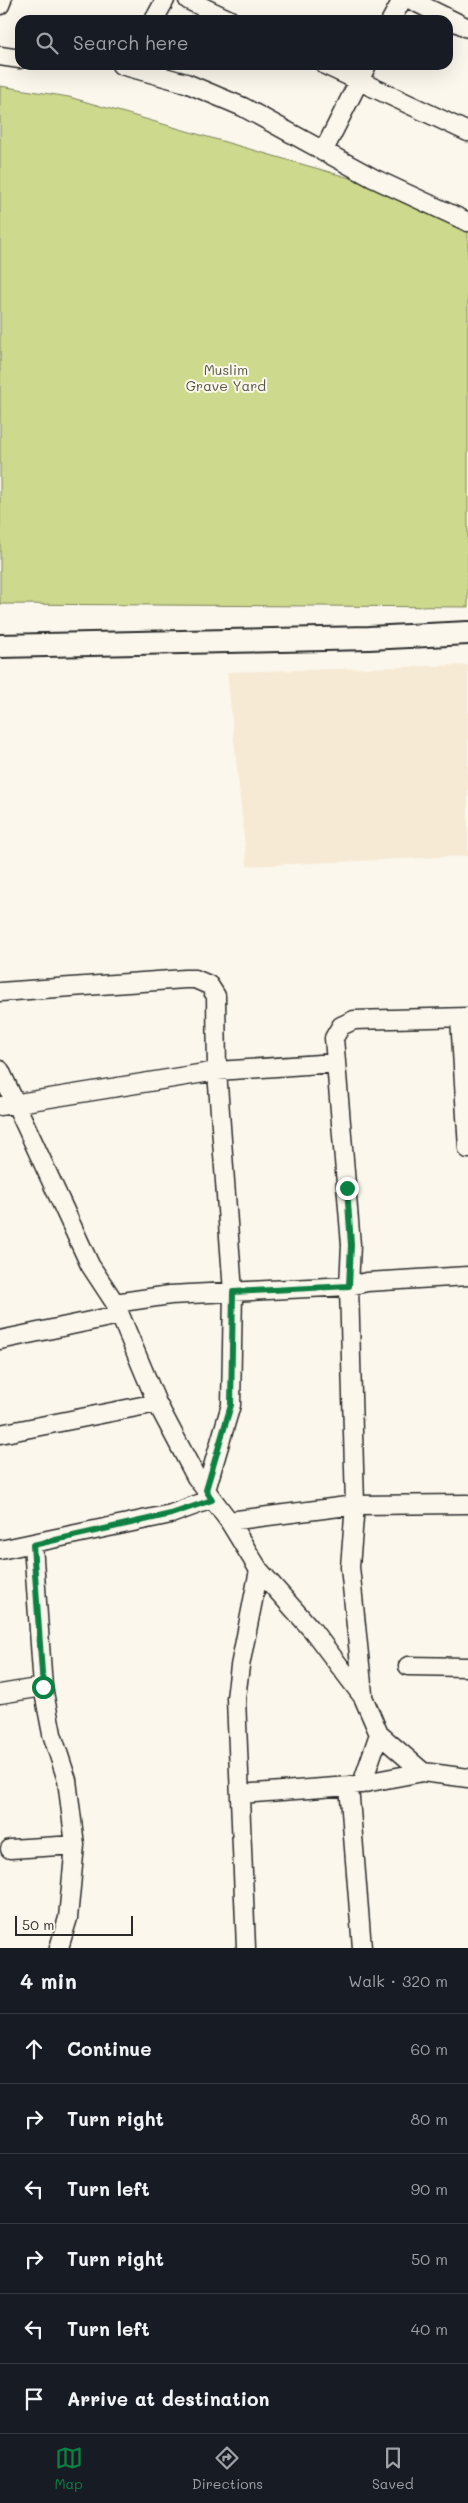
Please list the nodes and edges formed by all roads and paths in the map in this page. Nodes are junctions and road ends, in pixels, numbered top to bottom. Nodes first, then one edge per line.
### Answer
1 (2, 0) edge
2 (165, 0) edge
3 (188, 0) edge
4 (402, 0) edge
5 (411, 0) edge
6 (0, 5) edge
7 (157, 15) edge
8 (220, 15) edge
9 (394, 15) edge
10 (442, 15) edge
11 (453, 21) edge
12 (468, 28) edge
13 (0, 56) edge
14 (15, 58) edge
15 (140, 70) edge
16 (335, 70) edge
17 (364, 70) edge
18 (358, 81) junction
19 (468, 132) edge
20 (323, 152) junction
21 (468, 222) edge
22 (468, 632) edge
23 (0, 646) edge
24 (0, 992) edge
25 (464, 1018) edge
26 (335, 1063) junction
27 (0, 1070) edge
28 (218, 1072) junction
29 (8, 1105) edge
30 (468, 1149) edge
31 (468, 1276) edge
32 (349, 1286) junction
33 (233, 1292) junction
34 (117, 1309) junction
35 (0, 1340) edge
36 (157, 1403) junction
37 (0, 1434) edge
38 (209, 1495) junction
39 (468, 1504) edge
40 (355, 1505) junction
41 (229, 1521) junction
42 (33, 1545) junction
43 (0, 1550) edge
44 (259, 1570) junction
45 (408, 1666) dead end
46 (468, 1667) edge
47 (43, 1687) junction
48 (0, 1694) edge
49 (363, 1697) junction
50 (379, 1734) junction
51 (422, 1772) junction
52 (468, 1778) edge
53 (356, 1785) junction
54 (240, 1794) junction
55 (75, 1844) junction
56 (10, 1850) dead end
57 (59, 1948) edge
58 (246, 1948) edge
59 (362, 1948) edge

1 - 6 street
2 - 7 street
3 - 8 street
4 - 9 street
5 - 10 street
11 - 12 street
13 - 14 street
15 - 20 street
16 - 18 street
17 - 18 street
18 - 19 street
18 - 20 street
20 - 21 street
22 - 23 street
24 - 28 street
25 - 26 street
25 - 30 street
26 - 28 street
26 - 32 street
27 - 29 street
28 - 29 street
28 - 33 street
29 - 34 street
31 - 32 street
32 - 33 street
32 - 40 street
33 - 34 street
33 - 38 street
34 - 35 street
34 - 36 street
36 - 37 street
36 - 38 street
38 - 41 street
38 - 42 street
39 - 40 street
40 - 41 street
40 - 49 street
41 - 44 street
42 - 43 street
42 - 47 street
44 - 49 street
44 - 54 street
45 - 46 street
47 - 48 street
47 - 55 street
49 - 50 street
50 - 51 street
50 - 53 street
51 - 52 street
51 - 53 street
53 - 54 street
53 - 59 street
54 - 58 street
55 - 56 street
55 - 57 street

